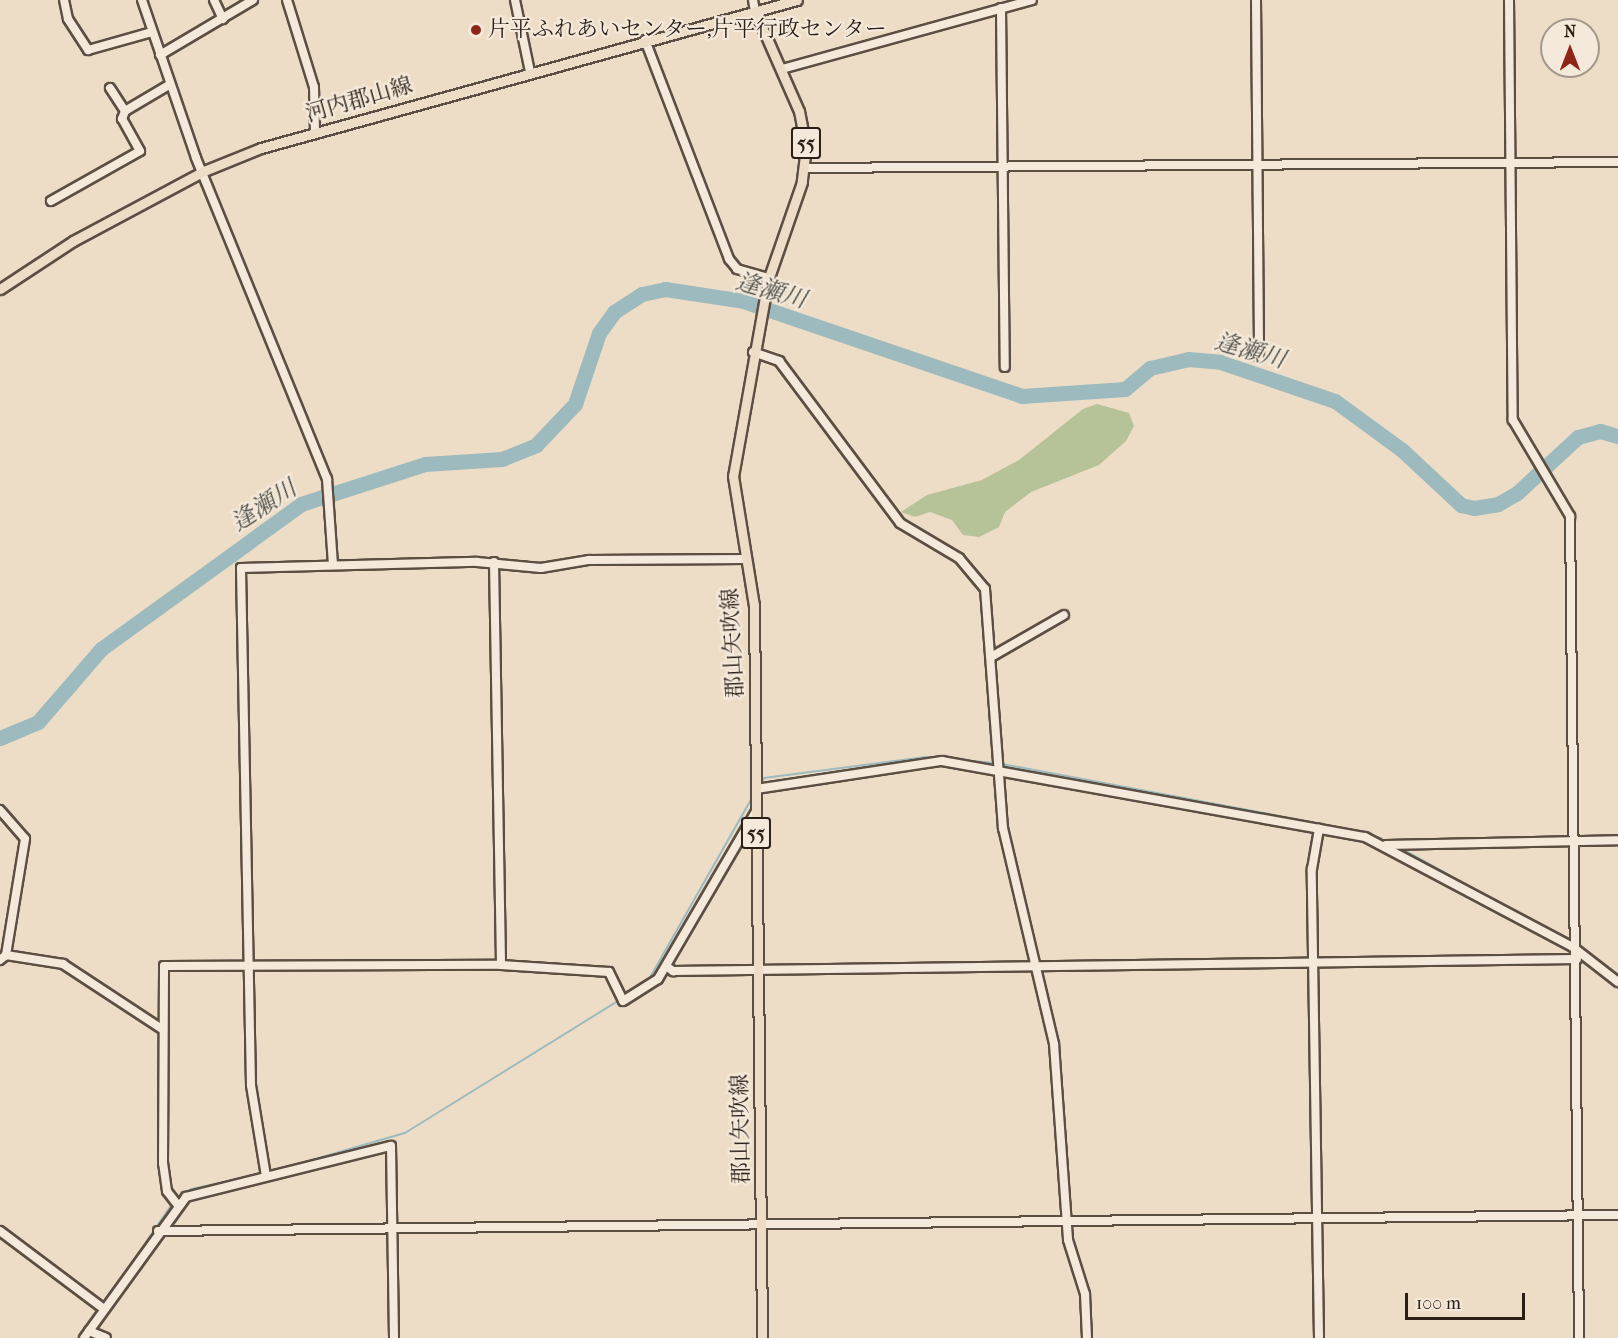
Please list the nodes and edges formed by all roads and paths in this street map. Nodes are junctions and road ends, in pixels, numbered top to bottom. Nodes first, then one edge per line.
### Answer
1 (64, 0) edge
2 (142, 0) edge
3 (214, 0) edge
4 (253, 0) edge
5 (286, 0) edge
6 (515, 0) edge
7 (753, 0) edge
8 (797, 0) edge
9 (1032, 0) edge
10 (1256, 0) edge
11 (1509, 0) edge
12 (1001, 8) junction
13 (755, 11) junction
14 (223, 19) junction
15 (152, 32) junction
16 (645, 40) junction
17 (160, 55) junction
18 (782, 69) junction
19 (530, 72) junction
20 (169, 85) junction
21 (110, 88) dead end
22 (125, 111) junction
23 (315, 132) junction
24 (1618, 162) edge
25 (1257, 165) junction
26 (1510, 165) junction
27 (1003, 167) junction
28 (805, 168) junction
29 (204, 171) junction
30 (51, 201) dead end
31 (768, 279) junction
32 (0, 289) edge
33 (753, 352) junction
34 (1259, 357) dead end
35 (1005, 367) dead end
36 (746, 559) junction
37 (494, 562) junction
38 (333, 564) junction
39 (1064, 615) dead end
40 (991, 657) junction
41 (996, 769) junction
42 (756, 789) junction
43 (0, 810) edge
44 (756, 811) junction
45 (1319, 829) junction
46 (1618, 840) edge
47 (1573, 841) junction
48 (1386, 845) junction
49 (1577, 955) junction
50 (3, 957) edge
51 (247, 962) junction
52 (501, 965) junction
53 (1315, 965) junction
54 (666, 966) junction
55 (1035, 966) junction
56 (759, 970) junction
57 (1618, 982) edge
58 (162, 1029) junction
59 (266, 1176) junction
60 (177, 1204) junction
61 (1578, 1215) junction
62 (1618, 1215) edge
63 (1317, 1218) junction
64 (1067, 1221) junction
65 (761, 1227) junction
66 (392, 1230) junction
67 (0, 1231) edge
68 (158, 1231) junction
69 (104, 1309) junction
70 (86, 1335) edge
71 (105, 1338) edge
72 (394, 1338) edge
73 (762, 1338) edge
74 (1087, 1338) edge
75 (1319, 1338) edge
76 (1579, 1338) edge

1 - 15 street
2 - 15 street
3 - 14 street
4 - 14 street
5 - 23 street
6 - 19 street
7 - 13 street
8 - 13 main road
9 - 12 street
10 - 25 street
11 - 26 street
12 - 18 street
12 - 27 street
13 - 16 main road, 河内郡山線
13 - 18 main road, 郡山矢吹線 / 55
14 - 17 street
15 - 17 street
16 - 19 main road, 河内郡山線
16 - 31 street
17 - 20 street
18 - 28 main road, 郡山矢吹線 / 55
19 - 23 main road, 河内郡山線
20 - 22 street
20 - 29 street
21 - 22 street
22 - 30 street
23 - 29 main road, 河内郡山線
24 - 26 street
25 - 26 street
25 - 27 street
25 - 34 street
26 - 47 street
27 - 28 street
27 - 35 street
28 - 31 main road, 郡山矢吹線 / 55
29 - 32 main road, 河内郡山線
29 - 38 street
31 - 33 main road, 郡山矢吹線 / 55
33 - 36 main road, 郡山矢吹線 / 55
33 - 40 street
36 - 37 street
36 - 42 main road, 郡山矢吹線 / 55
37 - 38 street
37 - 52 street
38 - 51 street
39 - 40 street
40 - 41 street
41 - 42 street
41 - 45 street
41 - 55 street
42 - 44 main road, 郡山矢吹線 / 55
43 - 50 street
44 - 54 street
44 - 56 main road, 郡山矢吹線 / 55
45 - 48 street
45 - 53 street
46 - 47 street
47 - 48 street
47 - 49 street
48 - 49 street
49 - 53 street
49 - 57 street
49 - 61 street
50 - 58 street
51 - 52 street
51 - 58 street
51 - 59 street
52 - 54 street
53 - 55 street
53 - 63 street
54 - 56 street
55 - 56 street
55 - 64 street
56 - 65 main road, 郡山矢吹線 / 55
58 - 60 street
59 - 60 street
59 - 66 street
60 - 68 street
61 - 62 street
61 - 63 street
61 - 76 street
63 - 64 street
63 - 75 street
64 - 65 street
64 - 74 street
65 - 66 street
65 - 73 main road, 郡山矢吹線 / 55
66 - 68 street
66 - 72 street
67 - 69 street
68 - 69 street
69 - 70 street
70 - 71 street

